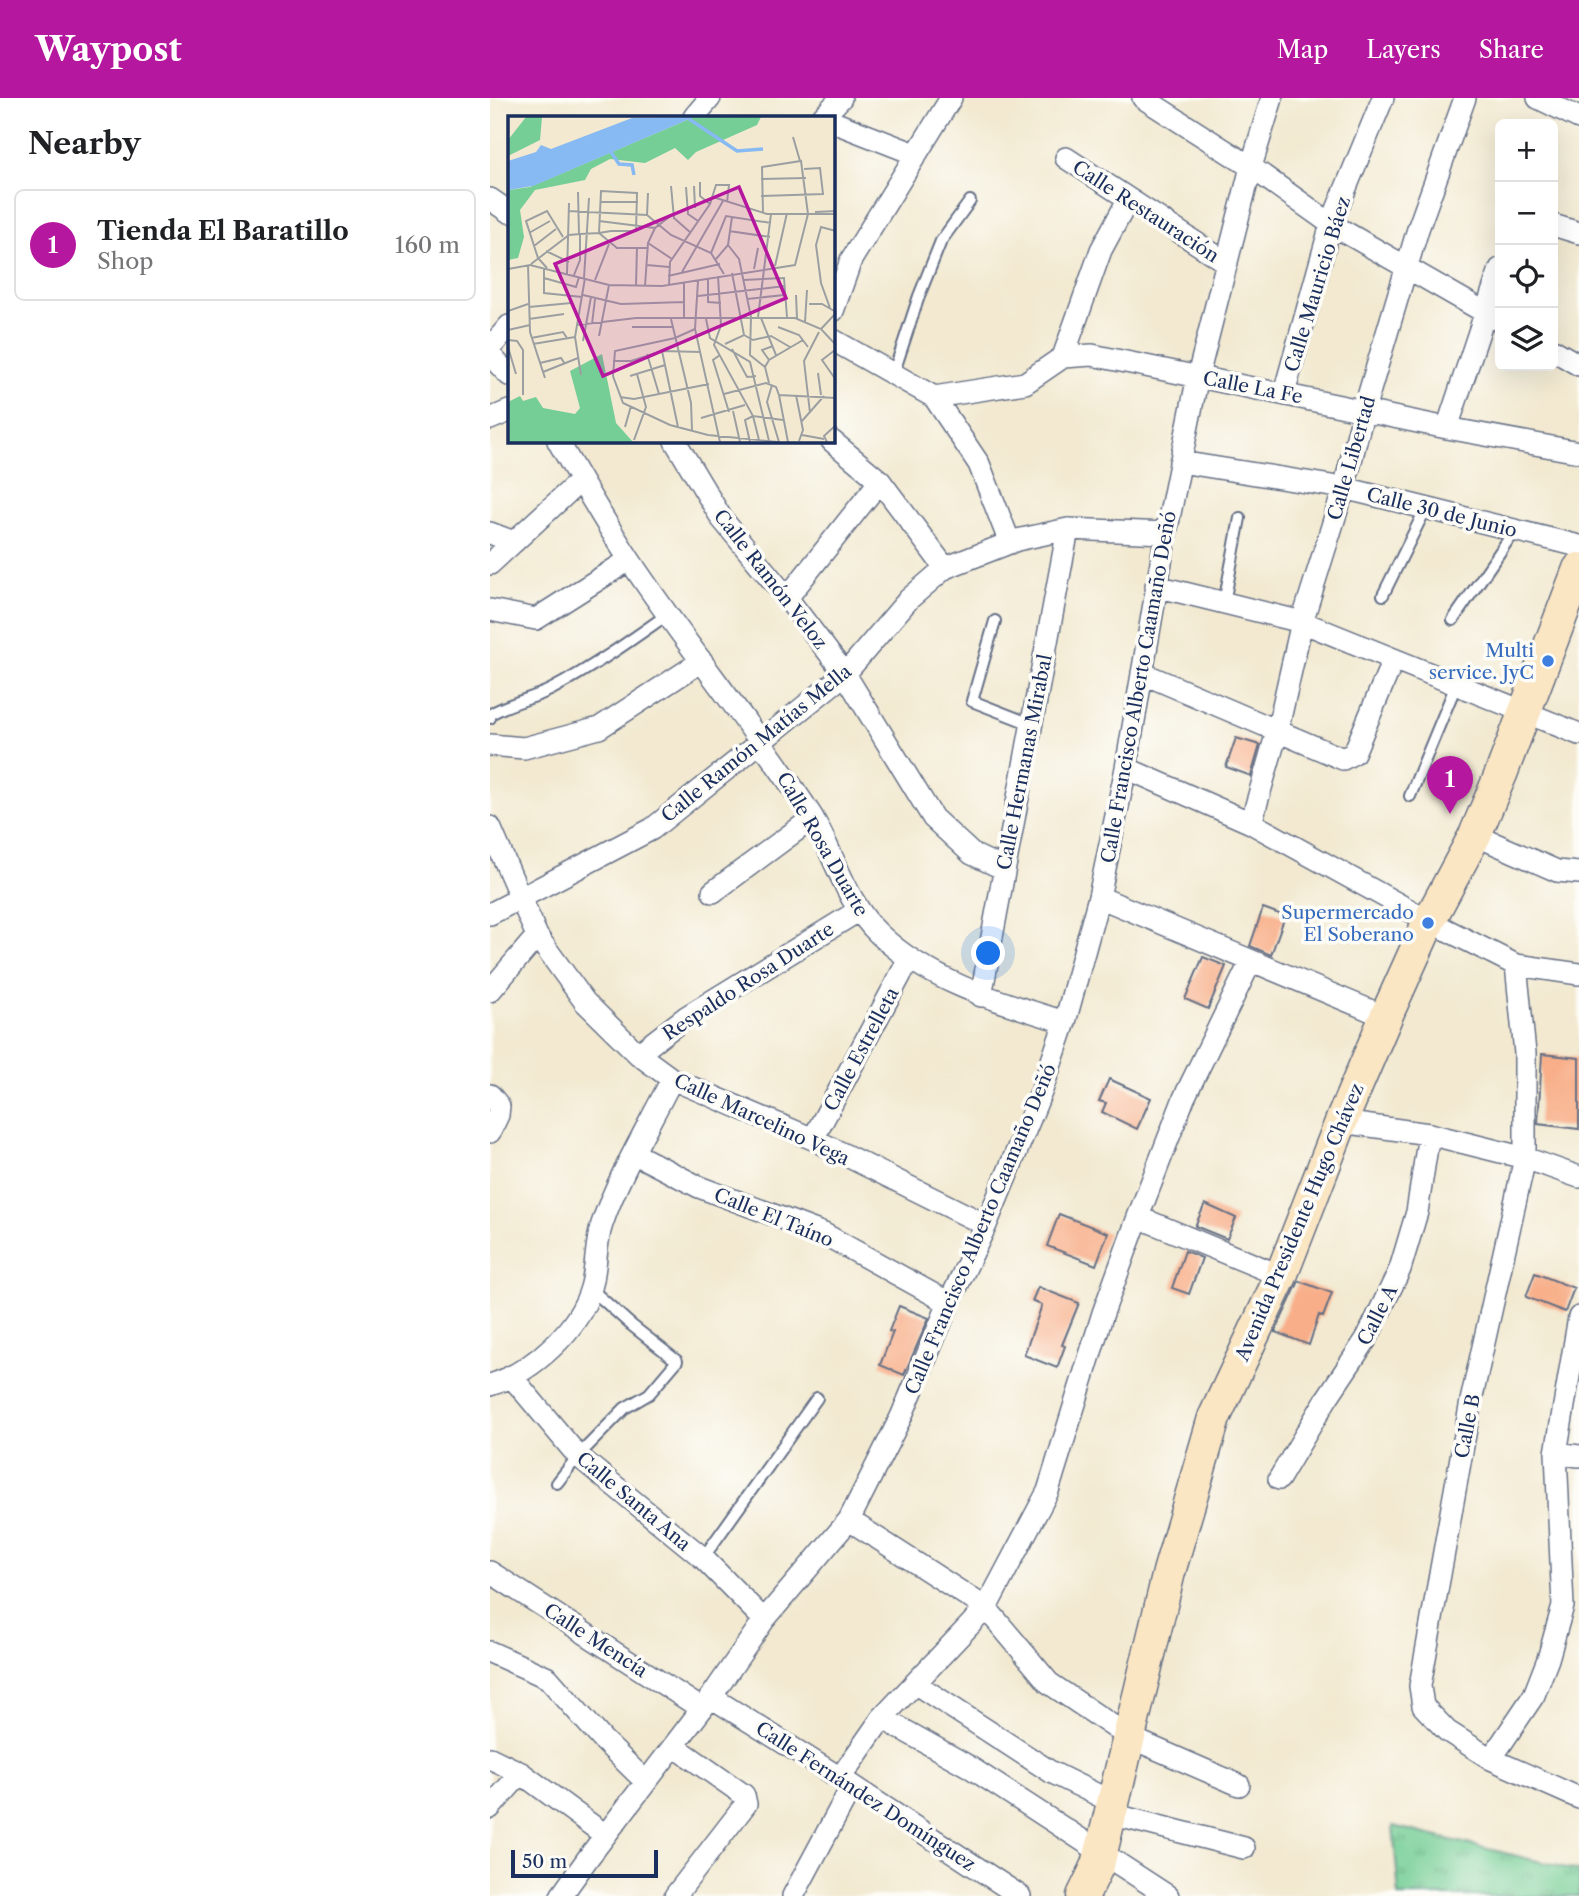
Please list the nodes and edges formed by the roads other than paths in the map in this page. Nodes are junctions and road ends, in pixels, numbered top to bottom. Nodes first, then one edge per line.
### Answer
1 (710, 98) edge
2 (841, 98) edge
3 (951, 98) edge
4 (1143, 98) edge
5 (1272, 98) edge
6 (1382, 98) edge
7 (1465, 98) edge
8 (1546, 109) edge
9 (695, 116) edge
10 (824, 116) edge
11 (1579, 118) edge
12 (835, 123) edge
13 (915, 154) junction
14 (1066, 158) dead end
15 (1251, 167) junction
16 (490, 199) edge
17 (1128, 200) junction
18 (970, 201) dead end
19 (508, 211) edge
20 (1331, 224) junction
21 (1558, 227) edge
22 (1579, 233) edge
23 (1227, 263) junction
24 (1408, 268) junction
25 (835, 305) edge
26 (1493, 317) edge
27 (508, 327) edge
28 (835, 341) edge
29 (490, 348) edge
30 (1558, 353) edge
31 (490, 355) edge
32 (1063, 357) junction
33 (1579, 365) edge
34 (508, 374) edge
35 (893, 375) junction
36 (1198, 376) junction
37 (1284, 393) junction
38 (934, 397) junction
39 (1364, 410) junction
40 (508, 411) edge
41 (490, 419) edge
42 (1447, 428) junction
43 (559, 443) edge
44 (676, 443) edge
45 (834, 443) edge
46 (1579, 452) edge
47 (1180, 462) junction
48 (580, 481) junction
49 (880, 481) junction
50 (1343, 488) junction
51 (1426, 508) junction
52 (1240, 518) dead end
53 (1068, 529) junction
54 (1514, 530) junction
55 (490, 533) edge
56 (1166, 533) junction
57 (514, 542) junction
58 (1010, 543) junction
59 (1579, 546) edge
60 (629, 559) junction
61 (490, 564) edge
62 (945, 568) junction
63 (1579, 569) edge
64 (1156, 586) junction
65 (1383, 595) dead end
66 (787, 598) junction
67 (1224, 603) junction
68 (490, 610) edge
69 (668, 614) junction
70 (1453, 620) dead end
71 (995, 621) dead end
72 (1302, 622) junction
73 (1394, 660) junction
74 (702, 661) junction
75 (1142, 673) junction
76 (845, 674) junction
77 (1456, 685) junction
78 (1524, 713) junction
79 (490, 718) edge
80 (1031, 723) junction
81 (1277, 732) junction
82 (1579, 734) edge
83 (762, 742) junction
84 (490, 745) edge
85 (1126, 768) junction
86 (1410, 796) dead end
87 (813, 818) junction
88 (1251, 823) junction
89 (490, 827) edge
90 (1475, 835) junction
91 (1004, 869) junction
92 (1579, 873) edge
93 (713, 892) dead end
94 (519, 897) junction
95 (1099, 897) junction
96 (858, 911) junction
97 (490, 914) edge
98 (1429, 921) junction
99 (537, 936) junction
100 (909, 959) junction
101 (1251, 961) junction
102 (1516, 965) junction
103 (1579, 974) edge
104 (490, 991) edge
105 (981, 996) junction
106 (1386, 1017) junction
107 (1065, 1022) junction
108 (638, 1054) junction
109 (672, 1079) junction
110 (494, 1100) edge
111 (1341, 1122) junction
112 (490, 1132) edge
113 (1429, 1133) junction
114 (813, 1139) junction
115 (635, 1154) junction
116 (1525, 1158) junction
117 (1579, 1177) edge
118 (1138, 1217) junction
119 (986, 1225) junction
120 (1281, 1276) junction
121 (591, 1289) junction
122 (949, 1303) junction
123 (1579, 1317) edge
124 (511, 1376) junction
125 (490, 1385) edge
126 (817, 1398) dead end
127 (1556, 1453) junction
128 (1579, 1455) edge
129 (578, 1456) junction
130 (1279, 1479) dead end
131 (557, 1483) dead end
132 (849, 1520) junction
133 (703, 1558) junction
134 (490, 1572) edge
135 (986, 1608) junction
136 (764, 1620) junction
137 (490, 1651) edge
138 (916, 1684) junction
139 (707, 1703) junction
140 (883, 1718) junction
141 (1129, 1737) junction
142 (674, 1746) junction
143 (490, 1758) edge
144 (1491, 1759) junction
145 (521, 1773) junction
146 (646, 1782) junction
147 (846, 1782) junction
148 (1239, 1785) dead end
149 (1579, 1798) edge
150 (490, 1808) edge
151 (1112, 1808) junction
152 (606, 1835) junction
153 (1244, 1848) dead end
154 (1101, 1853) junction
155 (561, 1896) edge
156 (675, 1896) edge
157 (793, 1896) edge
158 (1020, 1896) edge
159 (1083, 1896) edge
160 (1168, 1896) edge

1 - 9 street
2 - 10 street
3 - 13 street
4 - 15 street
5 - 15 street, Calle Francisco Alberto Caamaño Deñó
6 - 20 street, Calle Mauricio Báez
7 - 24 street, Calle Libertad
8 - 11 street
12 - 13 street
13 - 25 street
14 - 17 street, Calle Restauración
15 - 20 street
15 - 23 street, Calle Francisco Alberto Caamaño Deñó
16 - 19 street
17 - 23 street, Calle Restauración
17 - 32 street
18 - 35 lane
20 - 24 street
20 - 37 street, Calle Mauricio Báez
21 - 22 street
23 - 36 street, Calle Francisco Alberto Caamaño Deñó
24 - 26 street
24 - 39 street, Calle Libertad
26 - 42 street
27 - 29 street
28 - 35 street
30 - 33 street
31 - 34 street
32 - 36 street, Calle La Fe
32 - 38 street
35 - 38 street
36 - 37 street, Calle La Fe
36 - 47 street, Calle Francisco Alberto Caamaño Deñó
37 - 39 street, Calle La Fe
38 - 58 street
39 - 42 street, Calle La Fe
39 - 50 street, Calle Libertad
40 - 41 street
42 - 46 street, Calle La Fe
43 - 48 street, Calle Rosa Duarte
44 - 66 street, Calle Ramón Veloz
45 - 49 street
47 - 50 street, Calle 30 de Junio
47 - 56 street, Calle Francisco Alberto Caamaño Deñó
48 - 57 street
48 - 60 street, Calle Rosa Duarte
49 - 62 street
49 - 66 street
50 - 51 street, Calle 30 de Junio
50 - 72 street, Calle Libertad
51 - 54 street, Calle 30 de Junio
51 - 65 lane
52 - 67 lane
53 - 56 street, Calle Ramón Matías Mella
53 - 58 street, Calle Ramón Matías Mella
53 - 80 street, Calle Hermanas Mirabal
54 - 59 street, Calle 30 de Junio
54 - 70 lane
55 - 57 street
56 - 64 street, Calle Francisco Alberto Caamaño Deñó
57 - 61 street
58 - 62 street, Calle Ramón Matías Mella
60 - 68 street
60 - 69 street, Calle Rosa Duarte
62 - 76 street, Calle Ramón Matías Mella
63 - 78 main road, Avenida Presidente Hugo Chávez
64 - 67 street
64 - 75 street, Calle Francisco Alberto Caamaño Deñó
66 - 76 street, Calle Ramón Veloz
67 - 72 street
69 - 74 street, Calle Rosa Duarte
69 - 79 lane
71 - 80 lane
72 - 73 street
72 - 81 street, Calle Libertad
73 - 77 street
73 - 81 street
74 - 83 street, Calle Rosa Duarte
74 - 84 street
75 - 81 street
75 - 85 street, Calle Francisco Alberto Caamaño Deñó
76 - 83 street, Calle Ramón Matías Mella
76 - 91 street, Calle Ramón Veloz
77 - 78 street
77 - 86 lane
78 - 82 street
78 - 90 main road, Avenida Presidente Hugo Chávez
80 - 91 street, Calle Hermanas Mirabal
81 - 88 street, Calle Libertad
83 - 87 street, Calle Rosa Duarte
83 - 94 street, Calle Ramón Matías Mella
85 - 88 street
85 - 95 street, Calle Francisco Alberto Caamaño Deñó
87 - 93 street
87 - 96 street, Calle Rosa Duarte
88 - 98 street
89 - 94 street, Calle Marcelino Vega
90 - 92 street
90 - 98 main road, Avenida Presidente Hugo Chávez
91 - 105 street, Calle Hermanas Mirabal
94 - 97 street, Calle Ramón Matías Mella
94 - 99 street, Calle Marcelino Vega
95 - 101 street
95 - 107 street, Calle Francisco Alberto Caamaño Deñó
96 - 100 street, Calle Rosa Duarte
96 - 108 street, Respaldo Rosa Duarte
98 - 102 street
98 - 106 main road, Avenida Presidente Hugo Chávez
99 - 104 street
99 - 108 street, Calle Marcelino Vega
100 - 105 street, Calle Rosa Duarte
100 - 114 street, Calle Estrelleta
101 - 106 street
101 - 118 street
102 - 103 street
102 - 116 street, Calle B
105 - 107 street, Calle Rosa Duarte
106 - 111 main road, Avenida Presidente Hugo Chávez
107 - 119 street, Calle Francisco Alberto Caamaño Deñó
108 - 109 street, Calle Marcelino Vega
109 - 114 street, Calle Marcelino Vega
109 - 115 street
110 - 112 street
111 - 113 street
111 - 120 main road, Avenida Presidente Hugo Chávez
113 - 116 street
113 - 130 street, Calle A
114 - 119 street, Calle Marcelino Vega
115 - 121 street
115 - 122 street, Calle El Taíno
116 - 117 street
116 - 144 street, Calle B
118 - 120 street
118 - 135 street
119 - 122 street, Calle Francisco Alberto Caamaño Deñó
120 - 141 main road, Avenida Presidente Hugo Chávez
121 - 124 street
121 - 129 lane
122 - 132 street, Calle Francisco Alberto Caamaño Deñó
123 - 127 street
124 - 125 street
124 - 129 street, Calle Santa Ana
126 - 133 lane
127 - 128 street
127 - 144 street
129 - 131 lane
129 - 133 street, Calle Santa Ana
132 - 135 street
132 - 136 street, Calle Francisco Alberto Caamaño Deñó
133 - 136 street, Calle Santa Ana
134 - 139 street, Calle Mencía
135 - 138 street
135 - 141 street
136 - 139 street, Calle Francisco Alberto Caamaño Deñó
137 - 146 street
138 - 140 street
138 - 151 street
139 - 142 street, Calle Francisco Alberto Caamaño Deñó
139 - 147 street, Calle Fernández Domínguez
140 - 147 street
140 - 154 street
141 - 148 street
141 - 151 main road, Avenida Presidente Hugo Chávez
142 - 146 street, Calle Francisco Alberto Caamaño Deñó
142 - 156 street
143 - 145 street
144 - 149 street, Calle B
145 - 150 street
145 - 152 street
146 - 152 street, Calle Francisco Alberto Caamaño Deñó
147 - 157 street
147 - 158 street, Calle Fernández Domínguez
151 - 153 street
151 - 154 main road, Avenida Presidente Hugo Chávez
152 - 155 street, Calle Francisco Alberto Caamaño Deñó
154 - 159 main road, Avenida Presidente Hugo Chávez
154 - 160 street

